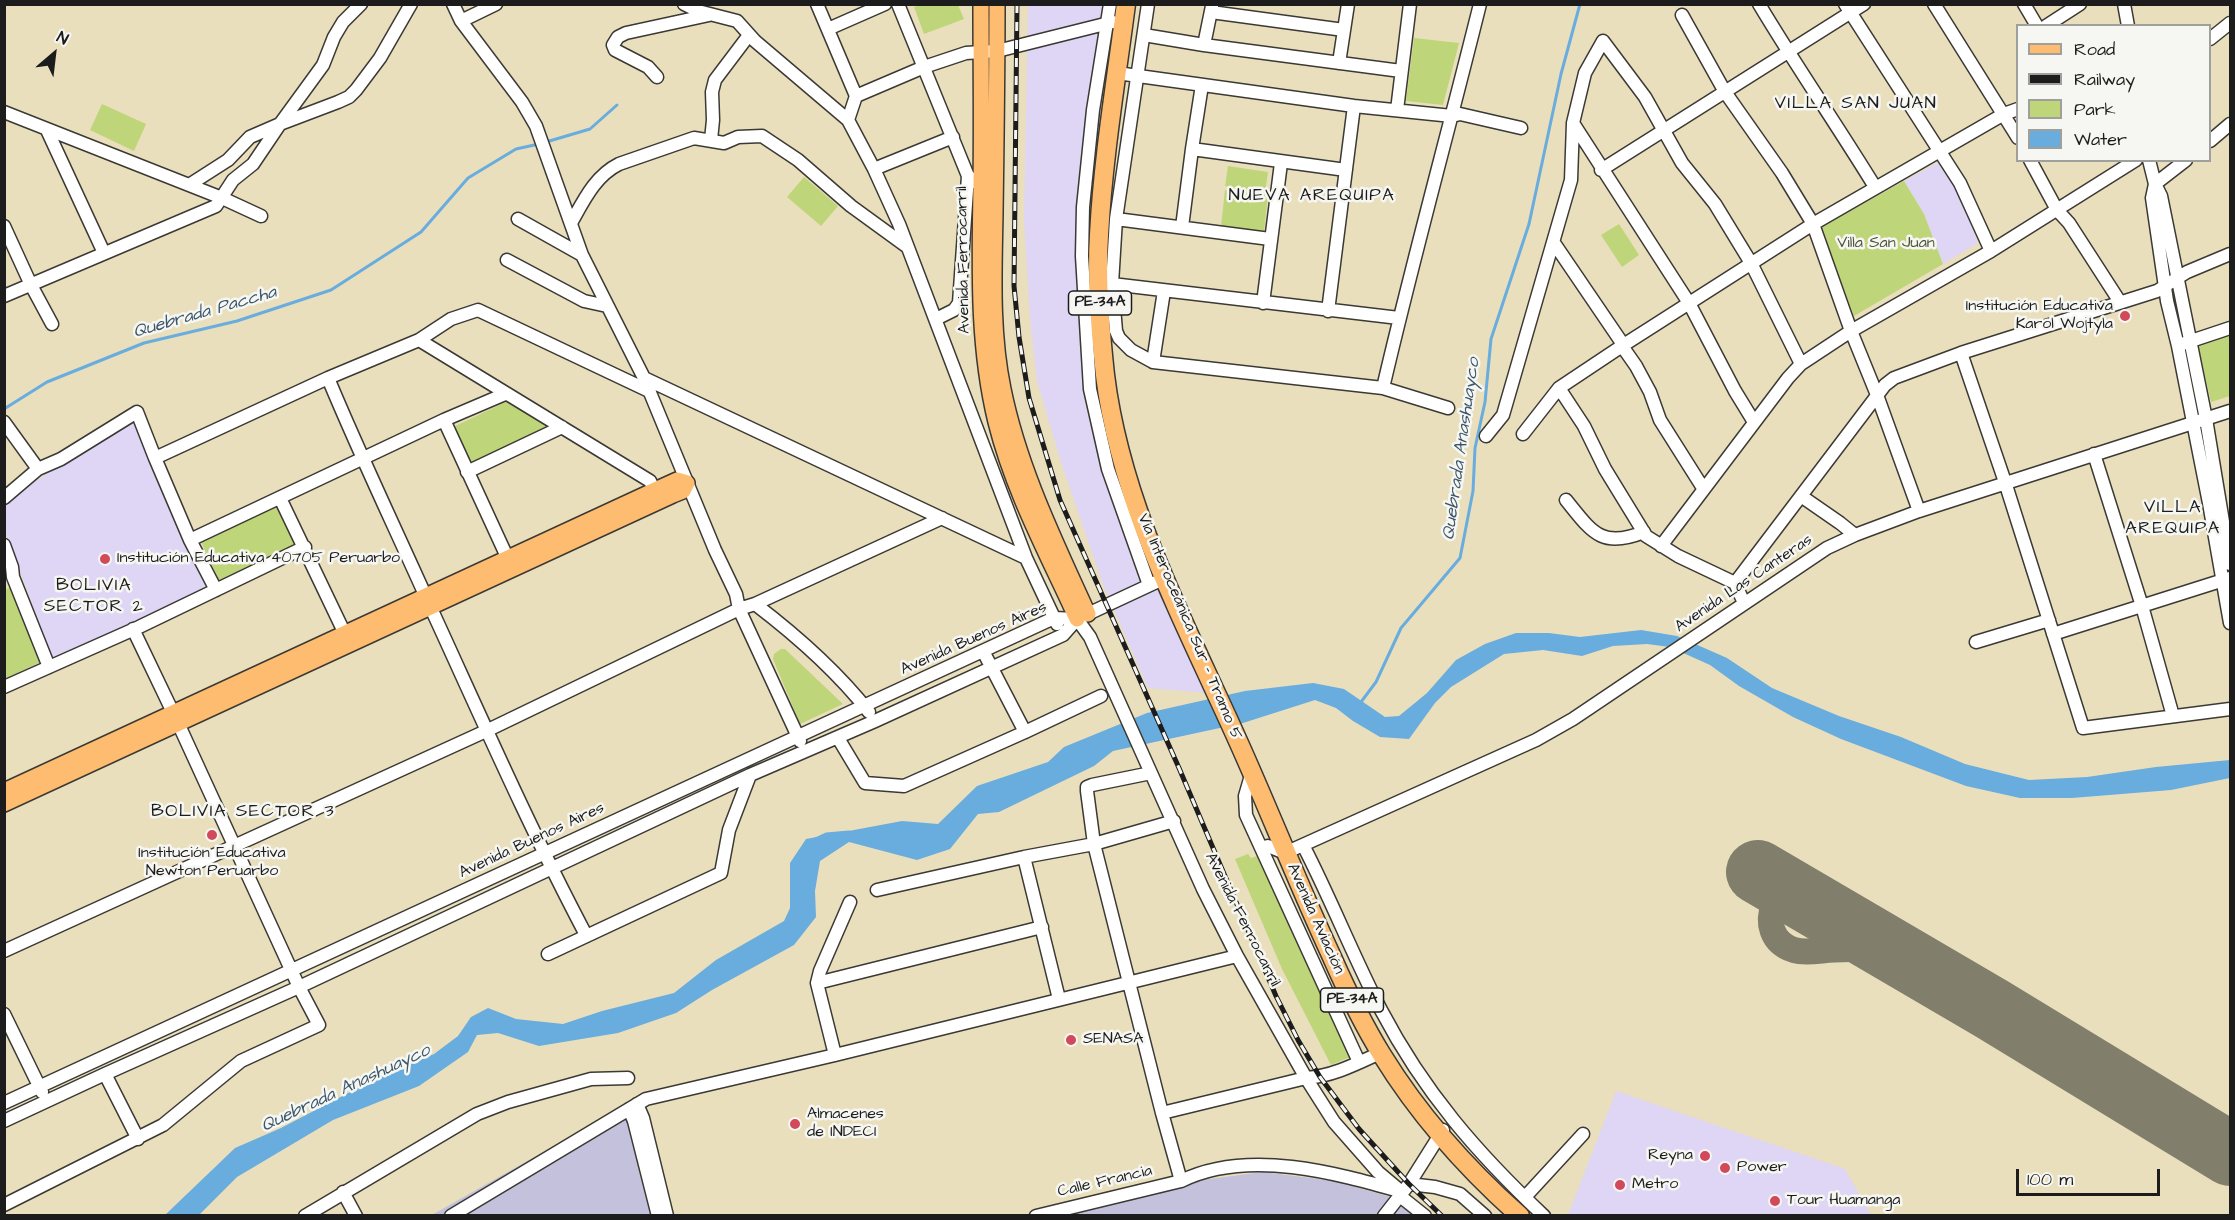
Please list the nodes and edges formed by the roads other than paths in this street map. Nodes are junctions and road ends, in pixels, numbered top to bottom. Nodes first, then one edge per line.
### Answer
1 (361, 4) edge
2 (411, 4) edge
3 (453, 4) edge
4 (496, 4) edge
5 (684, 4) edge
6 (817, 4) edge
7 (885, 4) edge
8 (898, 4) edge
9 (981, 4) edge
10 (997, 4) edge
11 (1110, 4) edge
12 (1148, 4) edge
13 (1348, 4) edge
14 (1410, 4) edge
15 (1480, 4) edge
16 (1759, 4) edge
17 (1864, 4) edge
18 (1934, 4) edge
19 (2024, 4) edge
20 (2080, 4) edge
21 (2124, 4) edge
22 (1211, 8) edge
23 (1848, 9) edge
24 (711, 14) junction
25 (1682, 15) dead end
26 (1119, 16) edge
27 (461, 21) junction
28 (2230, 23) edge
29 (2036, 24) edge
30 (2049, 24) edge
31 (2128, 24) edge
32 (828, 29) junction
33 (1344, 30) junction
34 (749, 35) junction
35 (1144, 36) junction
36 (2211, 38) edge
37 (1204, 45) junction
38 (981, 51) junction
39 (997, 51) junction
40 (1788, 53) junction
41 (1339, 63) junction
42 (924, 67) junction
43 (1401, 71) junction
44 (1117, 73) junction
45 (1137, 76) junction
46 (657, 77) dead end
47 (1203, 85) junction
48 (1725, 92) junction
49 (856, 96) junction
50 (1354, 106) junction
51 (1397, 110) junction
52 (2016, 110) edge
53 (4, 112) edge
54 (2004, 114) junction
55 (1452, 116) junction
56 (848, 120) junction
57 (1573, 123) junction
58 (280, 124) junction
59 (2230, 124) edge
60 (1521, 128) dead end
61 (47, 130) junction
62 (1664, 132) junction
63 (2016, 135) edge
64 (953, 137) junction
65 (711, 140) junction
66 (2211, 140) edge
67 (1192, 149) junction
68 (1941, 150) junction
69 (2031, 162) edge
70 (2133, 162) edge
71 (2150, 162) edge
72 (2183, 162) edge
73 (1281, 163) junction
74 (874, 169) junction
75 (1346, 170) junction
76 (1601, 170) junction
77 (968, 176) junction
78 (2155, 184) junction
79 (189, 185) junction
80 (1875, 187) junction
81 (988, 188) junction
82 (222, 198) junction
83 (2057, 210) junction
84 (261, 216) dead end
85 (518, 219) dead end
86 (1116, 219) junction
87 (571, 223) junction
88 (1813, 224) junction
89 (4, 226) edge
90 (1182, 227) junction
91 (1270, 239) junction
92 (1554, 243) junction
93 (907, 246) junction
94 (1991, 251) junction
95 (104, 253) junction
96 (2230, 254) edge
97 (582, 255) junction
98 (507, 260) dead end
99 (1751, 264) junction
100 (2176, 279) junction
101 (1112, 284) junction
102 (31, 285) junction
103 (2165, 285) junction
104 (1164, 291) junction
105 (4, 296) edge
106 (2120, 302) junction
107 (1263, 303) junction
108 (1689, 303) junction
109 (607, 306) junction
110 (1328, 311) junction
111 (1399, 318) junction
112 (936, 319) junction
113 (52, 324) dead end
114 (2230, 328) edge
115 (1851, 331) junction
116 (419, 340) junction
117 (2183, 344) junction
118 (1622, 346) junction
119 (1961, 353) junction
120 (1154, 362) junction
121 (1801, 364) junction
122 (328, 378) junction
123 (645, 384) junction
124 (1559, 387) junction
125 (1383, 388) junction
126 (505, 394) junction
127 (1877, 395) junction
128 (1448, 408) dead end
129 (2230, 411) edge
130 (2206, 418) junction
131 (444, 420) junction
132 (4, 422) edge
133 (1754, 422) junction
134 (2192, 423) junction
135 (562, 427) junction
136 (1523, 434) dead end
137 (1486, 436) dead end
138 (2094, 454) junction
139 (155, 458) junction
140 (362, 460) junction
141 (38, 469) junction
142 (467, 472) junction
143 (2005, 482) junction
144 (687, 483) junction
145 (1703, 488) junction
146 (657, 496) junction
147 (1801, 496) junction
148 (4, 498) edge
149 (280, 498) junction
150 (1566, 500) dead end
151 (2219, 500) edge
152 (1919, 511) junction
153 (942, 518) junction
154 (1644, 532) junction
155 (1854, 535) junction
156 (190, 540) junction
157 (4, 544) edge
158 (1661, 546) junction
159 (305, 547) junction
160 (1026, 558) junction
161 (508, 559) junction
162 (2230, 564) edge
163 (9, 579) edge
164 (2226, 579) edge
165 (1157, 582) junction
166 (1735, 583) junction
167 (216, 590) junction
168 (428, 602) junction
169 (1744, 603) junction
170 (755, 604) junction
171 (2142, 606) junction
172 (739, 609) junction
173 (1082, 616) junction
174 (1054, 618) junction
175 (2049, 620) junction
176 (2230, 623) edge
177 (133, 629) junction
178 (345, 634) junction
179 (2053, 634) junction
180 (1063, 635) junction
181 (1976, 642) dead end
182 (983, 651) junction
183 (49, 667) junction
184 (992, 667) junction
185 (4, 687) edge
186 (1101, 696) dead end
187 (864, 707) junction
188 (2230, 709) edge
189 (2173, 716) junction
190 (176, 718) junction
191 (875, 721) junction
192 (486, 731) junction
193 (1025, 732) junction
194 (797, 736) junction
195 (838, 738) junction
196 (1242, 750) joint
197 (805, 752) junction
198 (1252, 772) junction
199 (1151, 773) junction
200 (750, 775) junction
201 (4, 791) edge
202 (4, 804) edge
203 (1174, 821) junction
204 (1094, 844) junction
205 (233, 845) junction
206 (1303, 845) junction
207 (1261, 848) junction
208 (1285, 853) junction
209 (544, 854) junction
210 (1024, 857) junction
211 (552, 870) junction
212 (877, 890) dead end
213 (850, 902) dead end
214 (1042, 927) junction
215 (586, 935) junction
216 (4, 951) edge
217 (548, 954) dead end
218 (1237, 956) junction
219 (291, 971) junction
220 (817, 983) junction
221 (1130, 983) junction
222 (299, 987) junction
223 (1059, 999) junction
224 (4, 1014) edge
225 (1380, 1053) junction
226 (835, 1055) junction
227 (1359, 1062) junction
228 (105, 1074) junction
229 (628, 1078) dead end
230 (1306, 1078) junction
231 (39, 1086) junction
232 (47, 1102) junction
233 (4, 1103) edge
234 (633, 1106) junction
235 (1161, 1113) junction
236 (1451, 1120) junction
237 (4, 1121) edge
238 (1440, 1134) junction
239 (1583, 1134) dead end
240 (138, 1139) junction
241 (1177, 1164) junction
242 (1197, 1173) junction
243 (1182, 1181) junction
244 (1404, 1191) junction
245 (343, 1192) junction
246 (1525, 1197) junction
247 (4, 1205) edge
248 (304, 1215) edge
249 (356, 1215) edge
250 (451, 1215) edge
251 (663, 1215) edge
252 (1036, 1215) edge
253 (1384, 1215) edge
254 (1425, 1215) edge
255 (1485, 1215) edge
256 (1520, 1215) edge
257 (1544, 1215) edge

1 - 58 street
2 - 58 street
3 - 27 street
4 - 27 street
5 - 24 street
6 - 32 street
7 - 32 street
8 - 42 street
9 - 38 main road, Avenida Ferrocarril
10 - 39 main road, Avenida Ferrocarril
11 - 26 street
12 - 35 street
13 - 33 street
14 - 43 street
15 - 55 street
16 - 40 street
17 - 23 street
18 - 54 street
19 - 29 street
20 - 30 street
21 - 31 street
22 - 33 street
22 - 37 street
23 - 40 street
23 - 68 street
24 - 34 street
24 - 46 street
25 - 48 street
26 - 39 street
26 - 44 highway, Vía Interoceánica Sur - Tramo 5 / PE-34A
26 - 165 street
27 - 87 street
28 - 36 street
32 - 49 street
33 - 41 street
34 - 56 street
34 - 65 street
35 - 37 street
35 - 45 street
37 - 41 street
38 - 39 street
38 - 42 street
38 - 81 main road, Avenida Ferrocarril
39 - 81 main road, Avenida Ferrocarril
40 - 48 street
40 - 80 street
41 - 43 street
42 - 49 street
42 - 64 street
43 - 51 street
44 - 45 street
44 - 165 highway, Vía Interoceánica Sur - Tramo 5 / PE-34A
45 - 47 street
45 - 86 street
47 - 50 street
47 - 67 street
48 - 62 street
48 - 88 street
49 - 56 street
50 - 51 street
50 - 75 street
51 - 55 street
52 - 54 street
53 - 61 street
54 - 63 street
54 - 68 street
55 - 60 street
55 - 111 street
56 - 74 street
57 - 62 street
57 - 76 street
57 - 92 street
58 - 79 street
58 - 82 street
59 - 66 street
61 - 79 street
61 - 95 street
62 - 76 street
62 - 99 street
64 - 74 street
64 - 77 street
65 - 87 street
65 - 93 street
67 - 73 street
67 - 90 street
68 - 80 street
68 - 94 street
69 - 83 street
70 - 83 street
71 - 78 street
72 - 78 street
73 - 75 street
73 - 91 street
74 - 93 street
75 - 110 street
76 - 108 street
77 - 81 street
77 - 112 street
78 - 100 street
78 - 103 street
79 - 82 street
80 - 88 street
81 - 173 main road, Avenida Ferrocarril
82 - 84 street
82 - 95 street
83 - 94 street
83 - 106 street
85 - 97 street
86 - 90 street
86 - 101 street
87 - 97 street
88 - 99 street
88 - 115 street
89 - 102 street
90 - 91 street
91 - 107 street
92 - 118 street
92 - 137 street
93 - 112 street
94 - 115 street
95 - 102 street
96 - 100 street
97 - 109 street
98 - 109 street
99 - 108 street
99 - 121 street
100 - 103 street
100 - 117 street
101 - 104 street
101 - 120 street
102 - 105 street
102 - 113 street
103 - 106 street
103 - 117 street
104 - 107 street
104 - 120 street
106 - 119 street
107 - 110 street
108 - 118 street
108 - 133 street
109 - 123 street
110 - 111 street
111 - 125 street
112 - 160 street
114 - 117 street
115 - 121 street
115 - 127 street
116 - 122 street
116 - 123 street
116 - 126 street
117 - 130 street
117 - 134 street
118 - 124 street
118 - 145 street
119 - 127 street
119 - 143 street
120 - 125 street
121 - 133 street
122 - 139 street
122 - 140 street
123 - 144 street
123 - 153 street
124 - 136 street
124 - 154 street
125 - 128 street
126 - 131 street
126 - 135 street
127 - 147 street
127 - 152 street
129 - 130 street, Avenida Las Canteras
130 - 134 street, Avenida Las Canteras
130 - 151 street
131 - 140 street
131 - 142 street
132 - 141 street
133 - 145 street
134 - 138 street, Avenida Las Canteras
134 - 151 street
135 - 142 street
135 - 146 street
138 - 143 street, Avenida Las Canteras
138 - 171 street
139 - 141 street
139 - 156 street
140 - 149 street
140 - 168 street
141 - 148 street
142 - 161 street
143 - 152 street, Avenida Las Canteras
143 - 175 street
144 - 146 main road
144 - 172 street
145 - 158 street
146 - 161 main road
146 - 168 main road
147 - 155 street
147 - 166 street
149 - 156 street
149 - 159 street
150 - 154 street
151 - 162 street
151 - 164 street
152 - 155 street, Avenida Las Canteras
153 - 160 street
153 - 170 street
154 - 158 street
155 - 169 street, Avenida Las Canteras
156 - 167 street
157 - 163 street
158 - 166 street
159 - 167 street
159 - 178 street
160 - 174 street
161 - 168 main road
163 - 183 street
164 - 171 street
164 - 176 street
165 - 173 street
165 - 196 highway, Vía Interoceánica Sur - Tramo 5 / PE-34A
166 - 169 street
167 - 177 street
168 - 178 main road
168 - 190 main road
168 - 192 street
169 - 206 street, Avenida Las Canteras
170 - 172 street
170 - 187 street
171 - 179 street
171 - 189 street
172 - 192 street
172 - 194 street
173 - 174 street, Avenida Buenos Aires
173 - 180 street, Avenida Buenos Aires
173 - 199 street, Avenida Ferrocarril
174 - 180 street
174 - 182 street, Avenida Buenos Aires
175 - 179 street
175 - 181 street
177 - 183 street
177 - 190 street
178 - 190 main road
179 - 189 street
180 - 184 street, Avenida Buenos Aires
182 - 184 street
182 - 187 street, Avenida Buenos Aires
183 - 185 street
184 - 191 street, Avenida Buenos Aires
184 - 193 street
186 - 193 street
187 - 191 street
187 - 194 street, Avenida Buenos Aires
188 - 189 street
190 - 201 main road
190 - 202 main road
190 - 205 street
191 - 195 street, Avenida Buenos Aires
192 - 205 street
192 - 209 street
193 - 195 street
194 - 197 street
194 - 209 street, Avenida Buenos Aires
195 - 197 street, Avenida Buenos Aires
196 - 198 highway, Avenida Aviación / PE-34A
197 - 200 street, Avenida Buenos Aires
198 - 207 street
198 - 208 highway, Avenida Aviación / PE-34A
199 - 203 street, Avenida Ferrocarril
199 - 204 street
200 - 211 street, Avenida Buenos Aires
200 - 215 street
203 - 204 street
203 - 218 street, Avenida Ferrocarril
204 - 210 street
204 - 221 street
205 - 216 street
205 - 219 street
206 - 208 street, Avenida Las Canteras
206 - 236 street
207 - 208 street
207 - 227 street
208 - 225 highway, Avenida Aviación / PE-34A
209 - 211 street
209 - 219 street, Avenida Buenos Aires
210 - 212 street
210 - 214 street
211 - 215 street
211 - 222 street, Avenida Buenos Aires
213 - 220 street
214 - 220 street
214 - 223 street
215 - 217 street
218 - 221 street
218 - 230 street, Avenida Ferrocarril
219 - 222 street
219 - 231 street, Avenida Buenos Aires
220 - 226 street
221 - 223 street
221 - 235 street
222 - 228 street, Avenida Buenos Aires
222 - 240 street
223 - 226 street
224 - 231 street
225 - 227 street
225 - 238 highway, Avenida Aviación / PE-34A
226 - 234 street
227 - 230 street
228 - 232 street, Avenida Buenos Aires
228 - 240 street
229 - 245 street
230 - 235 street
230 - 244 street, Avenida Ferrocarril
231 - 232 street
231 - 233 street, Avenida Buenos Aires
232 - 237 street, Avenida Buenos Aires
234 - 250 street
234 - 251 street
235 - 241 street
236 - 238 street
236 - 246 street
238 - 244 street
238 - 256 highway, Avenida Aviación / PE-34A
239 - 246 street
240 - 247 street
241 - 242 street
241 - 243 street
242 - 243 street, Calle Francia
242 - 244 street, Calle Francia
243 - 252 street, Calle Francia
244 - 253 street
244 - 254 street, Avenida Ferrocarril
244 - 255 street, Calle Francia
245 - 248 street
245 - 249 street
246 - 257 street

